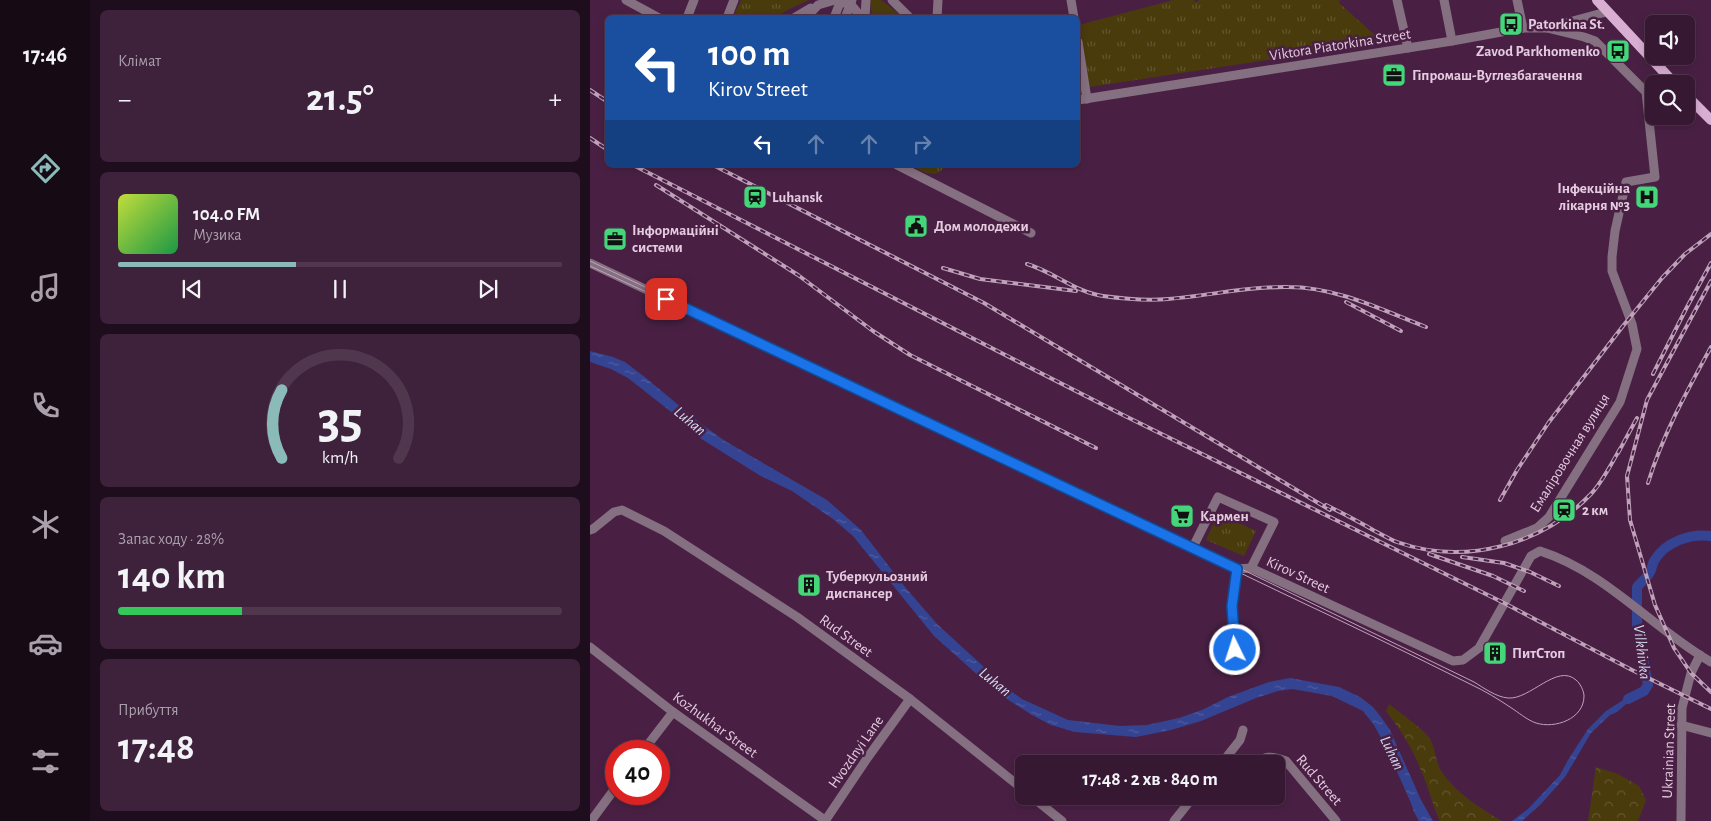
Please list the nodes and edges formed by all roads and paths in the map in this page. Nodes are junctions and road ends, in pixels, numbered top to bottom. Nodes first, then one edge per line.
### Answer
1 (626, 0) edge
2 (694, 0) edge
3 (734, 0) edge
4 (838, 0) edge
5 (852, 0) edge
6 (866, 0) edge
7 (892, 0) edge
8 (938, 0) edge
9 (1071, 0) edge
10 (1396, 0) edge
11 (1444, 0) edge
12 (1517, 0) edge
13 (1597, 0) edge
14 (821, 2) edge
15 (1606, 12) junction
16 (654, 15) edge
17 (688, 15) edge
18 (728, 15) edge
19 (799, 15) edge
20 (809, 15) edge
21 (835, 15) edge
22 (846, 15) edge
23 (860, 15) edge
24 (864, 15) edge
25 (907, 15) edge
26 (937, 15) edge
27 (1074, 15) edge
28 (1523, 28) junction
29 (1546, 28) junction
30 (1452, 41) junction
31 (1408, 48) junction
32 (1080, 70) edge
33 (1666, 75) edge
34 (1082, 99) edge
35 (1695, 104) edge
36 (1711, 120) edge
37 (901, 167) edge
38 (1031, 233) dead end
39 (590, 263) edge
40 (590, 530) edge
41 (1505, 541) dead end
42 (1193, 548) junction
43 (1251, 568) junction
44 (1237, 569) junction
45 (590, 648) edge
46 (1235, 650) dead end
47 (1700, 655) junction
48 (1711, 662) edge
49 (910, 699) junction
50 (673, 712) junction
51 (1681, 725) junction
52 (1244, 730) dead end
53 (1711, 733) edge
54 (651, 740) edge
55 (1228, 755) edge
56 (1285, 761) edge
57 (1015, 783) edge
58 (605, 802) edge
59 (1042, 805) edge
60 (1187, 805) edge
61 (591, 820) edge
62 (826, 821) edge
63 (1062, 821) edge
64 (1174, 821) edge
65 (1336, 821) edge
66 (1681, 821) edge

1 - 16 street
2 - 17 street
3 - 18 street
4 - 14 street
4 - 21 street
4 - 23 street, bridge
5 - 22 street
6 - 24 street
7 - 25 street
8 - 26 street
9 - 27 street
10 - 31 street
11 - 30 street
12 - 28 street
13 - 15 main road
14 - 19 street
14 - 20 street
15 - 29 street, Viktora Piatorkina Street
15 - 33 main road
28 - 29 street, Viktora Piatorkina Street
28 - 30 street, Viktora Piatorkina Street
29 - 41 street, Емаліровочная вулиця
30 - 31 street, Viktora Piatorkina Street
31 - 34 street, Viktora Piatorkina Street
32 - 34 street
35 - 36 main road
37 - 38 street
39 - 42 street, Kirov Street
40 - 49 street, Rud Street
42 - 43 street
42 - 44 street, Kirov Street
43 - 44 street, Kirov Street
43 - 47 street, Kirov Street
44 - 46 street
45 - 50 street, Kozhukhar Street
47 - 48 street
47 - 51 street, Ukrainian Street
49 - 57 street, Rud Street
49 - 62 street, Hvozdnyi Lane
50 - 54 street
50 - 62 street, Kozhukhar Street
51 - 53 street
51 - 66 street, Ukrainian Street
52 - 55 street
56 - 65 street, Rud Street
58 - 61 street
59 - 63 street
60 - 64 street

